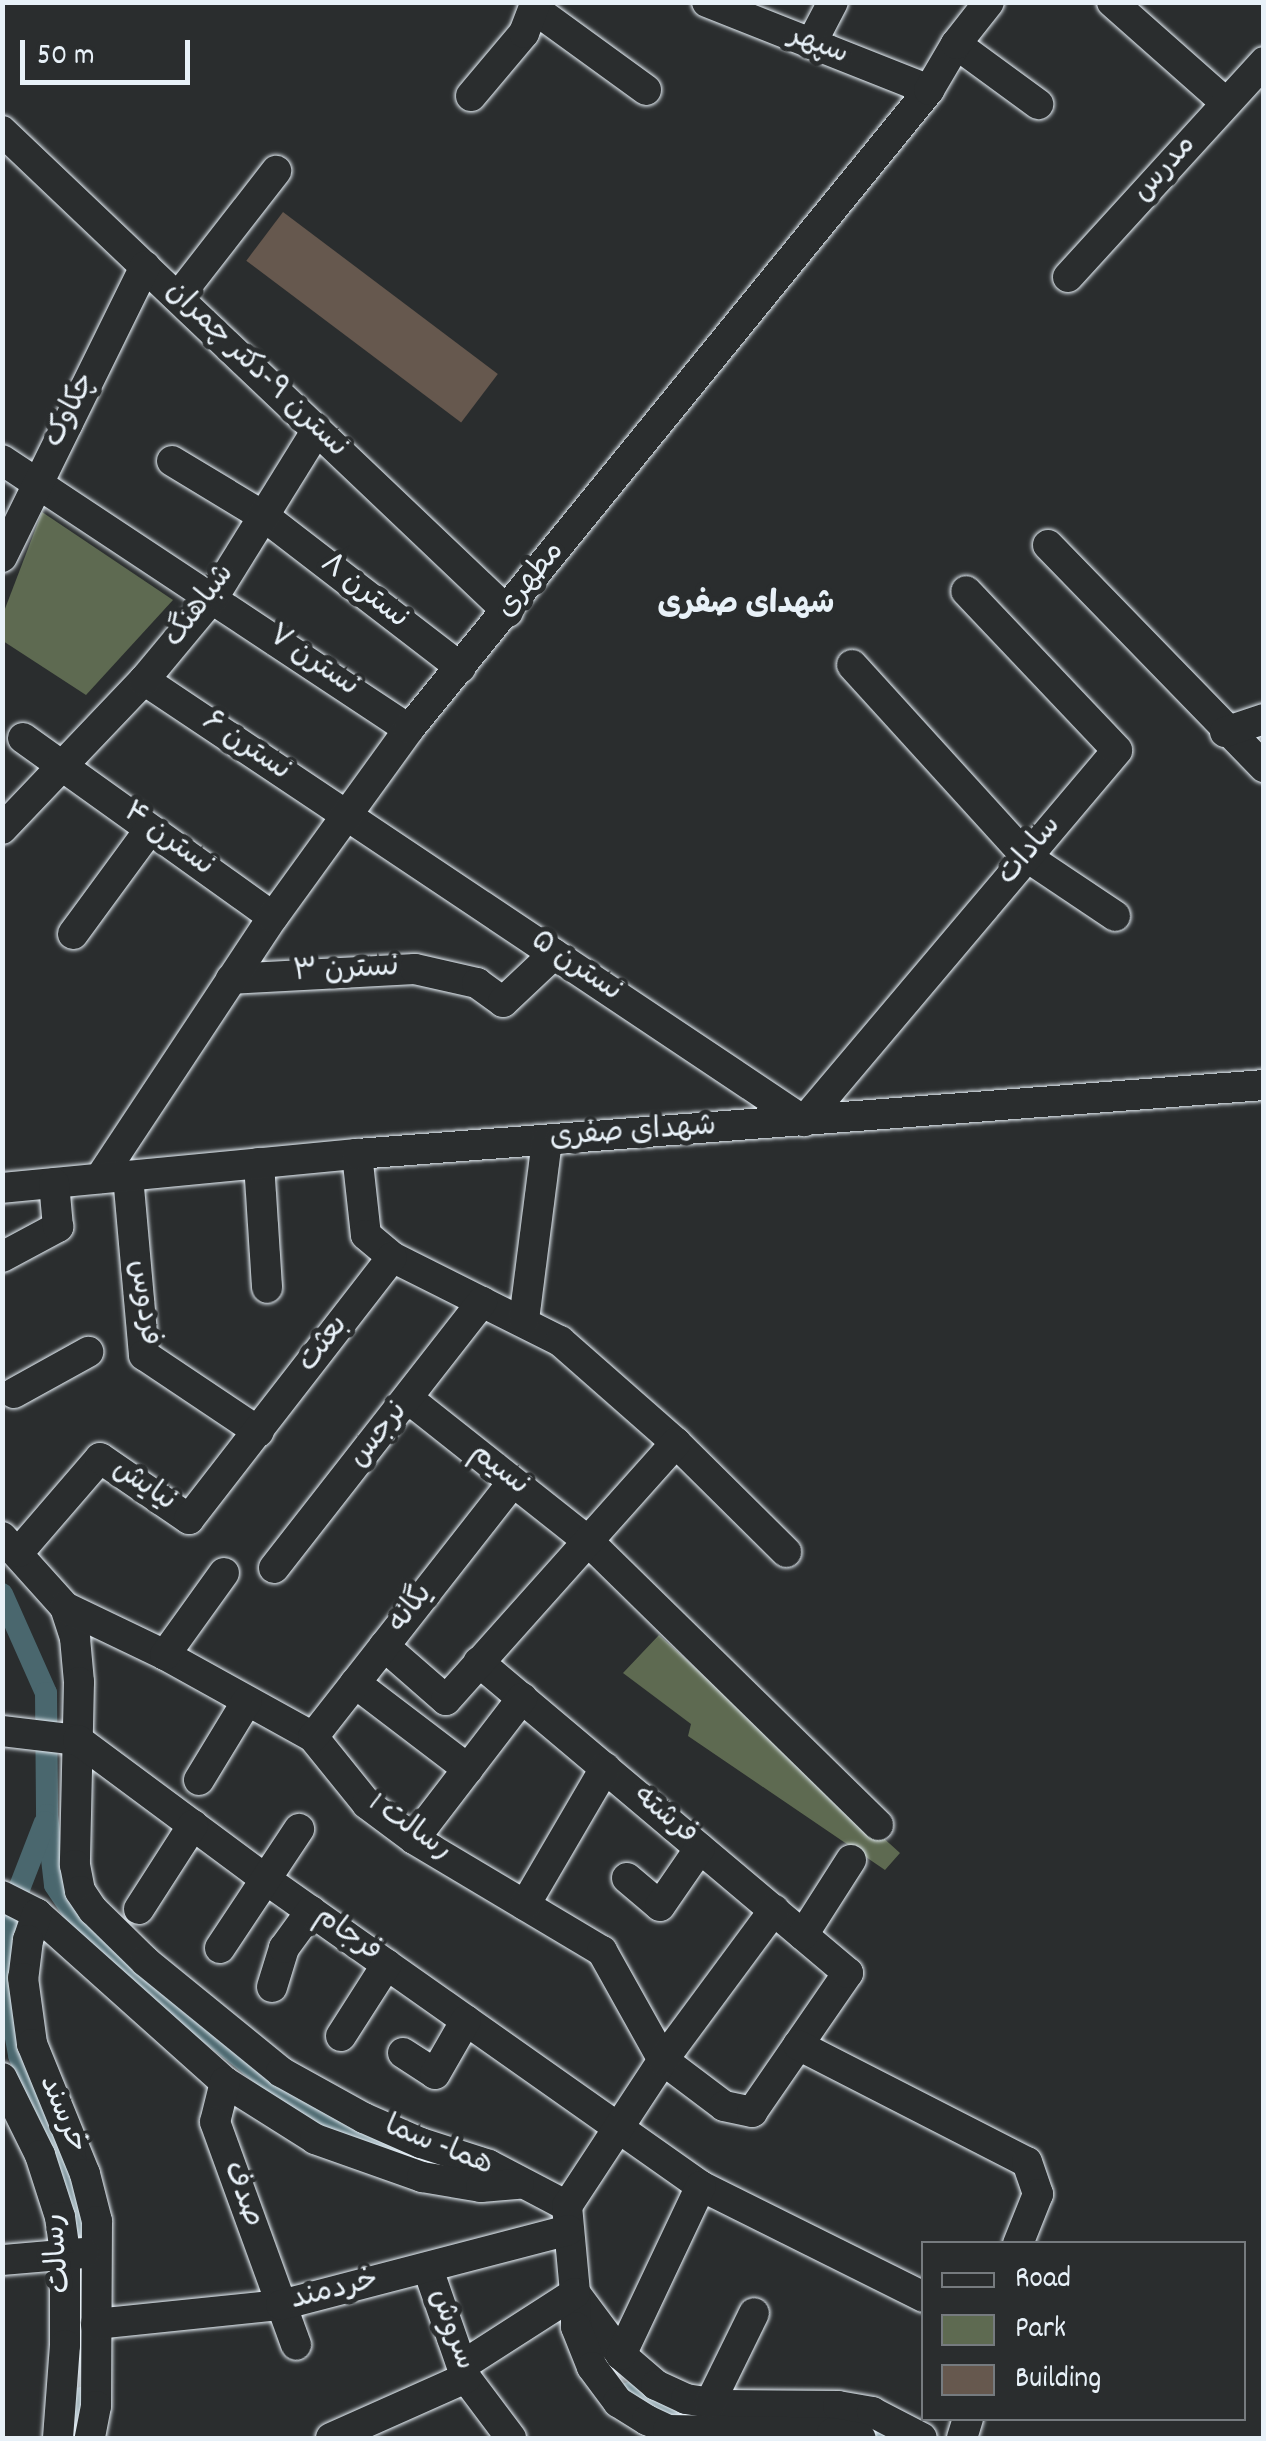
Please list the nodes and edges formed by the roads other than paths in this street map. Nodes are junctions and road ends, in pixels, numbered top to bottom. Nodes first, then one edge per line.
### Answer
1 (833, 2) edge
2 (989, 2) edge
3 (1112, 2) edge
4 (536, 6) edge
5 (726, 6) edge
6 (811, 44) junction
7 (956, 44) junction
8 (1264, 62) edge
9 (646, 90) dead end
10 (929, 90) junction
11 (470, 96) dead end
12 (1226, 103) junction
13 (1038, 104) dead end
14 (2, 131) edge
15 (276, 171) dead end
16 (144, 266) junction
17 (1068, 277) dead end
18 (178, 297) junction
19 (317, 430) junction
20 (2, 460) edge
21 (172, 461) dead end
22 (35, 484) junction
23 (265, 517) junction
24 (1048, 545) dead end
25 (2, 557) edge
26 (966, 591) dead end
27 (214, 596) junction
28 (508, 612) junction
29 (852, 666) dead end
30 (461, 668) junction
31 (144, 680) junction
32 (1264, 719) edge
33 (409, 728) junction
34 (1224, 732) junction
35 (23, 738) dead end
36 (61, 765) junction
37 (1264, 767) edge
38 (346, 816) junction
39 (2, 829) edge
40 (150, 829) junction
41 (1027, 856) junction
42 (1114, 916) dead end
43 (273, 917) junction
44 (73, 934) dead end
45 (554, 954) junction
46 (231, 979) junction
47 (1264, 1085) edge
48 (804, 1121) junction
49 (547, 1140) junction
50 (357, 1154) junction
51 (2, 1162) edge
52 (260, 1163) junction
53 (114, 1177) junction
54 (27, 1186) edge
55 (2, 1257) edge
56 (392, 1258) junction
57 (267, 1288) dead end
58 (482, 1302) junction
59 (524, 1320) junction
60 (88, 1352) dead end
61 (14, 1392) edge
62 (410, 1400) junction
63 (259, 1432) junction
64 (676, 1443) junction
65 (512, 1483) junction
66 (190, 1519) joint
67 (588, 1541) junction
68 (10, 1545) edge
69 (786, 1552) dead end
70 (274, 1568) dead end
71 (224, 1573) dead end
72 (65, 1607) junction
73 (384, 1646) junction
74 (165, 1655) junction
75 (479, 1662) junction
76 (354, 1684) junction
77 (522, 1698) junction
78 (247, 1701) junction
79 (2, 1731) edge
80 (312, 1737) junction
81 (78, 1740) junction
82 (605, 1768) junction
83 (468, 1769) junction
84 (199, 1780) dead end
85 (194, 1826) junction
86 (878, 1826) dead end
87 (299, 1830) dead end
88 (414, 1839) junction
89 (700, 1848) junction
90 (851, 1860) dead end
91 (627, 1878) dead end
92 (268, 1881) junction
93 (2, 1896) edge
94 (525, 1905) junction
95 (139, 1908) dead end
96 (774, 1910) junction
97 (311, 1911) junction
98 (37, 1914) junction
99 (802, 1934) junction
100 (220, 1948) dead end
101 (388, 1964) junction
102 (272, 1987) dead end
103 (466, 2020) junction
104 (341, 2036) dead end
105 (798, 2045) junction
106 (403, 2053) dead end
107 (664, 2060) junction
108 (2, 2078) edge
109 (225, 2082) junction
110 (620, 2128) junction
111 (519, 2184) junction
112 (701, 2186) junction
113 (568, 2218) junction
114 (1019, 2241) edge
115 (65, 2252) junction
116 (97, 2253) junction
117 (2, 2260) edge
118 (428, 2269) junction
119 (575, 2293) junction
120 (921, 2296) edge
121 (281, 2306) junction
122 (754, 2313) dead end
123 (96, 2324) junction
124 (296, 2345) dead end
125 (621, 2355) junction
126 (464, 2372) junction
127 (710, 2403) junction
128 (671, 2434) edge
129 (839, 2437) edge
130 (58, 2438) edge
131 (90, 2438) edge
132 (331, 2438) edge
133 (510, 2438) edge
134 (922, 2438) edge

1 - 6 street
2 - 7 street, مطهری
3 - 12 street
4 - 9 street
4 - 11 street
5 - 6 street, سپهر
6 - 10 street, سپهر
7 - 10 street, مطهری
7 - 13 street
8 - 12 street, مدرس
10 - 28 street, مطهری
12 - 17 street, مدرس
14 - 16 street, نسترن ۹-دکتر چمران
15 - 18 street
16 - 18 street, نسترن ۹-دکتر چمران
16 - 22 street, چکاوک
18 - 19 street, نسترن ۹-دکتر چمران
19 - 23 street, شباهنگ
19 - 28 street, نسترن ۹-دکتر چمران
20 - 22 street, نسترن ۷
21 - 23 street, نسترن ۸
22 - 25 street, چکاوک
22 - 27 street, نسترن ۷
23 - 27 street, شباهنگ
23 - 30 street, نسترن ۸
24 - 34 street
26 - 41 street, سادات
27 - 31 street, شباهنگ
27 - 33 street, نسترن ۷
28 - 30 street, مطهری
29 - 41 street
30 - 33 street, مطهری
31 - 36 street, شباهنگ
31 - 38 street, نسترن ۶
32 - 34 street
33 - 38 street, مطهری
34 - 37 street
35 - 36 street, نسترن ۴
36 - 39 street, شباهنگ
36 - 40 street, نسترن ۴
38 - 43 street, مطهری
38 - 45 street, نسترن ۵
40 - 43 street, نسترن ۴
40 - 44 street
41 - 42 street
41 - 48 street, سادات
43 - 46 street, مطهری
45 - 46 street, نسترن ۳
45 - 48 street, نسترن ۵
46 - 53 street, مطهری
47 - 48 street, شهدای صفری
48 - 49 street, شهدای صفری
49 - 50 street, شهدای صفری
49 - 59 street
50 - 52 street, شهدای صفری
50 - 56 street
51 - 54 street
52 - 53 street, شهدای صفری
52 - 57 street
53 - 54 street, شهدای صفری
53 - 63 street, فردوس
54 - 55 street
56 - 58 street
56 - 63 street, بعثت
58 - 59 street
58 - 62 street, نرجس
59 - 64 street
60 - 61 street
62 - 65 street, نسیم
62 - 70 street, نرجس
63 - 66 street, بعثت
64 - 67 street
64 - 69 street
65 - 67 street, نسیم
65 - 73 street, یگانه
66 - 68 street, نیایش
67 - 75 street
67 - 86 street, نسیم
68 - 72 street
71 - 74 street
72 - 74 street, رسالت 1
72 - 81 street
73 - 75 street
73 - 76 street, یگانه
74 - 78 street, رسالت 1
75 - 77 street, فرشته
76 - 80 street, یگانه
76 - 83 street
77 - 82 street, فرشته
77 - 83 street
78 - 80 street, رسالت 1
78 - 84 street
79 - 81 street
80 - 88 street, رسالت 1
81 - 85 street, فرجام
81 - 111 street, هما- سما
82 - 89 street, فرشته
82 - 94 street
83 - 88 street
85 - 92 street, فرجام
85 - 95 street
87 - 92 street
88 - 94 street, رسالت 1
89 - 91 street
89 - 96 street, فرشته
90 - 99 street
92 - 97 street, فرجام
92 - 100 street
93 - 98 street, هما- سما
94 - 107 street, رسالت 1
96 - 99 street, فرشته
96 - 107 street
97 - 101 street, فرجام
97 - 102 street
98 - 109 street, هما- سما
98 - 116 street, خرسند
99 - 105 street, فرشته
101 - 103 street, فرجام
101 - 104 street
103 - 106 street
103 - 110 street, فرجام
105 - 107 street
105 - 114 street
107 - 110 street
108 - 115 street, رسالت
109 - 111 street, هما- سما
109 - 121 street, صدف
110 - 112 street, فرجام
110 - 113 street
111 - 113 street
112 - 120 street
112 - 125 street
113 - 118 street, خردمند
113 - 119 street
115 - 116 street
115 - 117 street
115 - 130 street, رسالت
116 - 123 street, خرسند
118 - 121 street, خردمند
118 - 126 street, سروش
119 - 125 street
119 - 126 street
119 - 128 street
121 - 123 street, خردمند
121 - 124 street, صدف
122 - 127 street
123 - 131 street, خرسند
125 - 127 street
126 - 132 street
126 - 133 street, سروش
127 - 134 street
128 - 129 street

